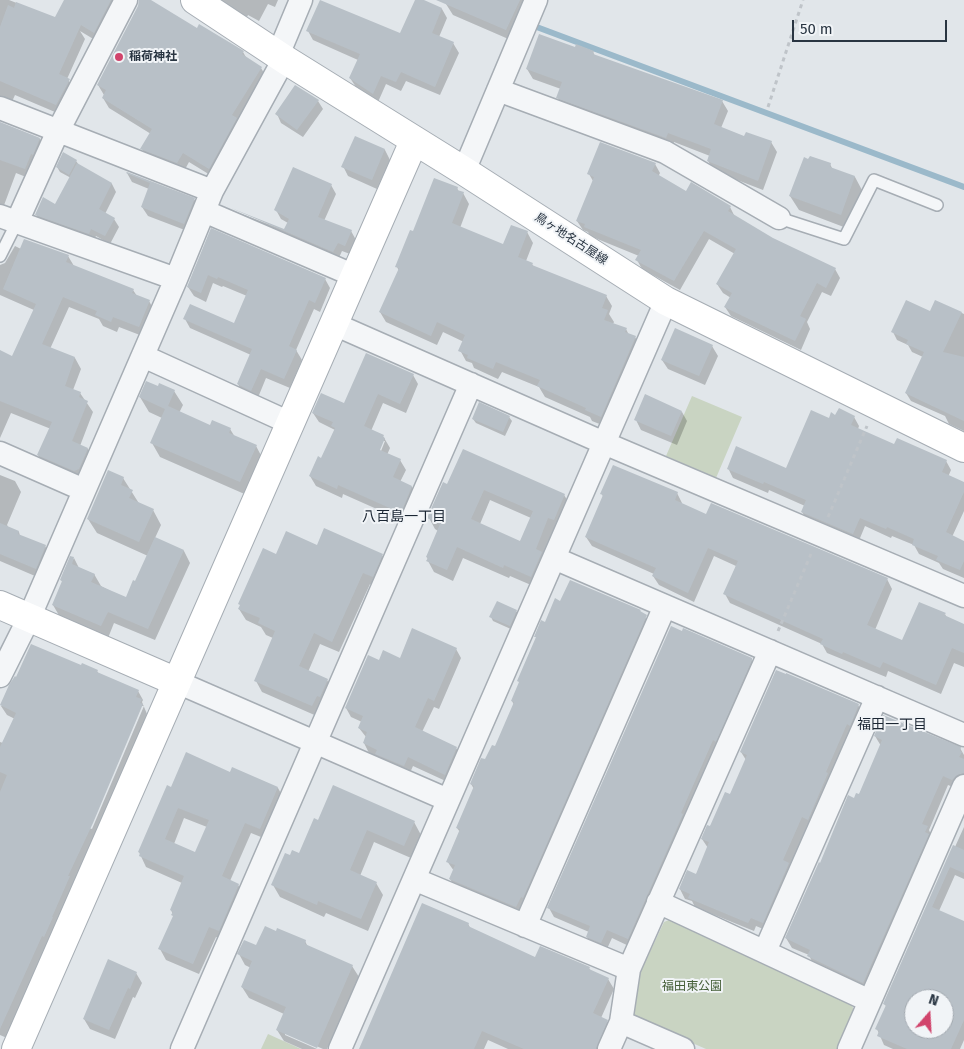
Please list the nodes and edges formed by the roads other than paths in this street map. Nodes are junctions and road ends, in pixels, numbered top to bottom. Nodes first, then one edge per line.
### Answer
1 (126, 0) edge
2 (195, 0) edge
3 (301, 0) edge
4 (536, 0) edge
5 (281, 57) junction
6 (498, 90) junction
7 (0, 108) edge
8 (58, 131) junction
9 (414, 141) junction
10 (464, 171) junction
11 (208, 201) junction
12 (937, 205) dead end
13 (779, 218) joint
14 (8, 219) edge
15 (0, 256) edge
16 (355, 276) junction
17 (176, 279) junction
18 (666, 301) junction
19 (334, 324) junction
20 (143, 356) junction
21 (471, 384) junction
22 (290, 423) junction
23 (604, 443) junction
24 (964, 448) edge
25 (0, 453) edge
26 (84, 490) junction
27 (554, 558) junction
28 (964, 596) edge
29 (0, 606) edge
30 (665, 606) junction
31 (29, 618) junction
32 (770, 651) junction
33 (0, 676) edge
34 (177, 682) junction
35 (876, 697) junction
36 (964, 735) edge
37 (315, 742) junction
38 (964, 786) edge
39 (448, 800) junction
40 (414, 879) junction
41 (658, 902) junction
42 (525, 926) junction
43 (764, 952) junction
44 (629, 969) junction
45 (870, 1001) junction
46 (621, 1022) junction
47 (16, 1049) edge
48 (182, 1049) edge
49 (340, 1049) edge
50 (609, 1049) edge
51 (683, 1049) edge
52 (850, 1049) edge

1 - 8 street
2 - 5 street, 鳥ヶ地名古屋線
3 - 5 street
4 - 6 street
5 - 9 street, 鳥ヶ地名古屋線
5 - 11 street
6 - 10 street
6 - 13 street
7 - 8 street
8 - 11 street
8 - 14 street
9 - 10 street, 鳥ヶ地名古屋線
9 - 16 street
10 - 18 street, 鳥ヶ地名古屋線
11 - 16 street
11 - 17 street
12 - 13 lane
14 - 15 lane
14 - 17 street
16 - 19 street
17 - 20 street
18 - 23 street
18 - 24 street, 鳥ヶ地名古屋線
19 - 21 street
19 - 22 street
20 - 22 street
20 - 26 street
21 - 23 street
21 - 37 street
22 - 34 street
23 - 27 street
23 - 28 street
25 - 26 street
26 - 31 street
27 - 30 street
27 - 39 street
29 - 31 street
30 - 32 street
30 - 42 street
31 - 33 street
31 - 34 street
32 - 35 street
32 - 41 street
34 - 37 street
34 - 47 street
35 - 36 street
35 - 43 street
37 - 39 street
37 - 48 street
38 - 45 street
39 - 40 street
40 - 42 street
40 - 49 street
41 - 43 street
41 - 44 street
42 - 44 street
43 - 45 street
44 - 46 street
45 - 52 street
46 - 50 street
46 - 51 street

